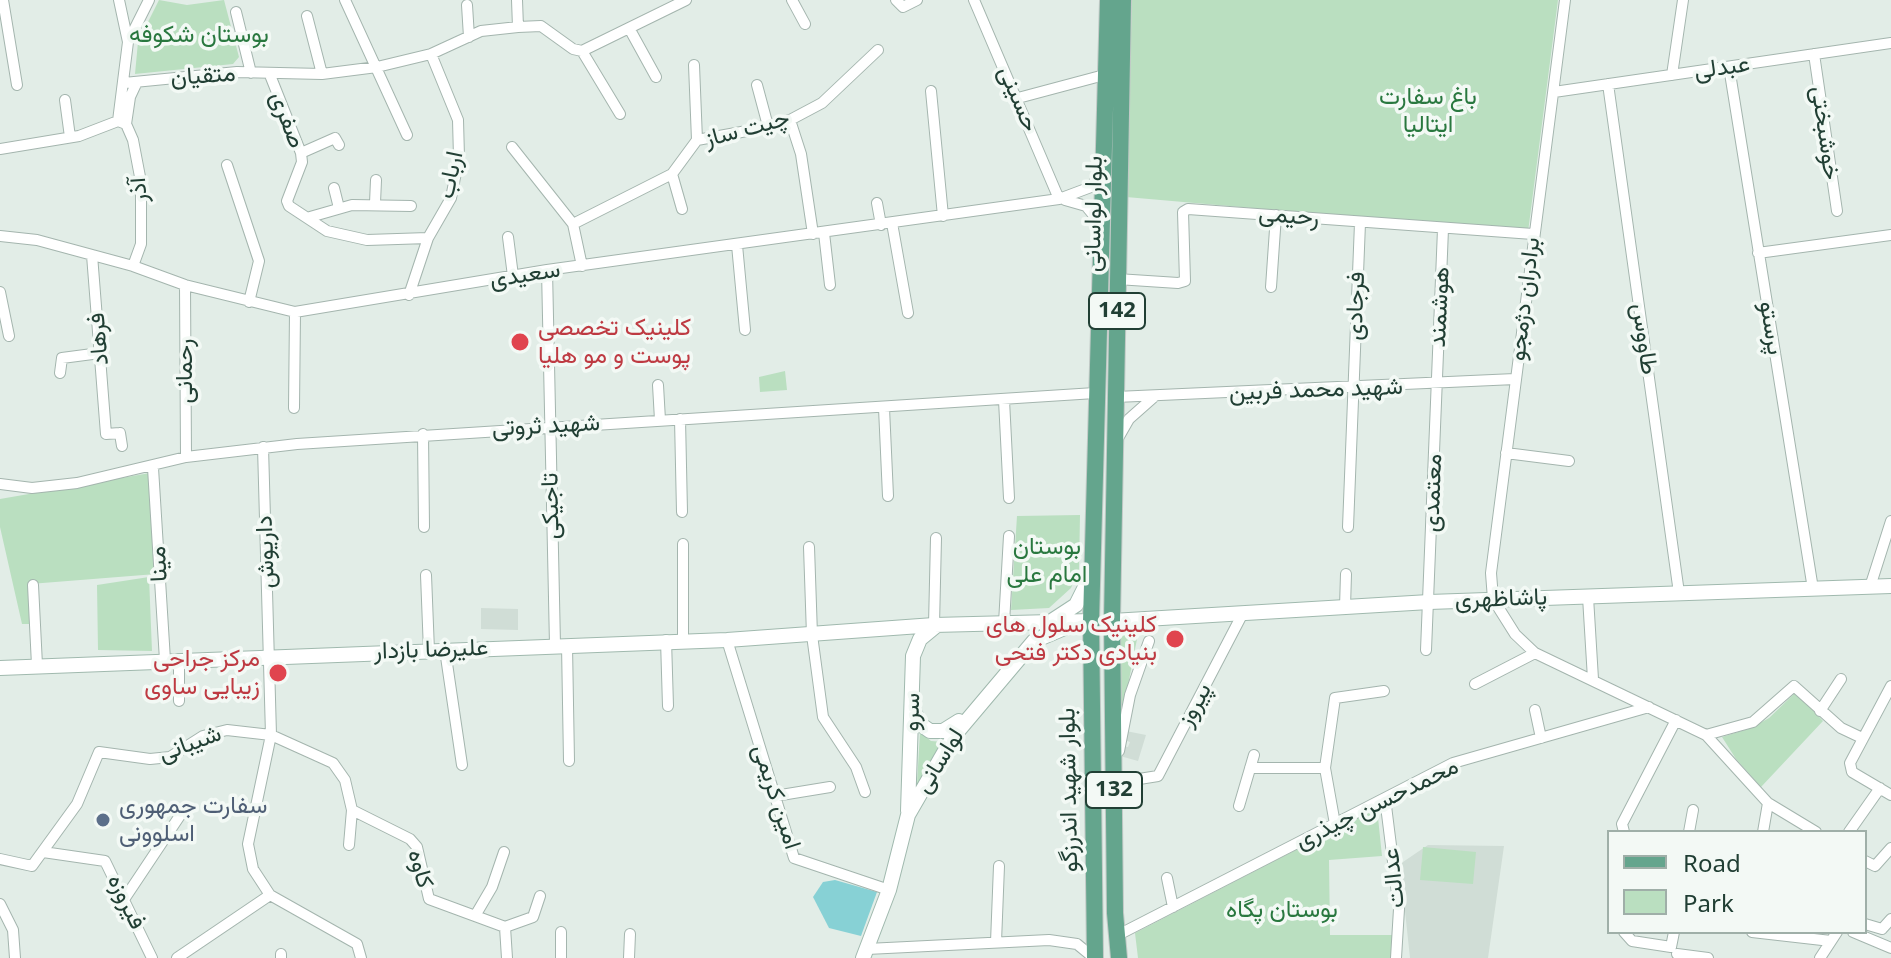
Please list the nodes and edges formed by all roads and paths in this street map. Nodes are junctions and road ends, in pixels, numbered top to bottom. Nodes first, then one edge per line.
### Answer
1 (3, 0) edge
2 (119, 0) edge
3 (149, 0) edge
4 (345, 0) edge
5 (517, 0) edge
6 (686, 0) edge
7 (792, 0) edge
8 (896, 0) edge
9 (917, 0) edge
10 (974, 0) edge
11 (1108, 0) edge
12 (1123, 0) edge
13 (1565, 0) edge
14 (1683, 0) edge
15 (467, 5) dead end
16 (236, 12) dead end
17 (307, 16) dead end
18 (805, 24) dead end
19 (518, 27) junction
20 (629, 28) junction
21 (469, 37) junction
22 (128, 42) junction
23 (1891, 43) edge
24 (878, 50) dead end
25 (582, 51) junction
26 (431, 54) junction
27 (1814, 54) junction
28 (694, 65) dead end
29 (377, 67) junction
30 (1729, 67) junction
31 (251, 73) junction
32 (322, 74) junction
33 (1108, 74) junction
34 (270, 75) junction
35 (1672, 75) junction
36 (656, 77) dead end
37 (137, 82) junction
38 (124, 83) junction
39 (1608, 84) junction
40 (17, 85) dead end
41 (757, 85) dead end
42 (931, 91) dead end
43 (1554, 92) junction
44 (1018, 98) junction
45 (65, 100) dead end
46 (620, 114) dead end
47 (790, 120) junction
48 (122, 122) junction
49 (768, 126) junction
50 (407, 135) dead end
51 (70, 137) junction
52 (697, 140) junction
53 (339, 145) dead end
54 (512, 147) dead end
55 (0, 149) edge
56 (301, 153) junction
57 (227, 165) dead end
58 (1104, 168) junction
59 (672, 174) junction
60 (376, 180) dead end
61 (334, 188) dead end
62 (1059, 199) junction
63 (375, 203) junction
64 (877, 203) dead end
65 (411, 206) dead end
66 (339, 208) junction
67 (682, 209) dead end
68 (1837, 211) dead end
69 (1276, 215) junction
70 (943, 216) junction
71 (310, 217) junction
72 (1360, 223) junction
73 (573, 224) junction
74 (886, 224) junction
75 (1443, 229) junction
76 (1103, 230) junction
77 (819, 234) junction
78 (1533, 234) junction
79 (1891, 235) edge
80 (0, 236) edge
81 (508, 237) dead end
82 (428, 238) junction
83 (737, 245) junction
84 (1758, 253) junction
85 (92, 255) junction
86 (133, 266) junction
87 (582, 266) junction
88 (547, 270) junction
89 (513, 276) junction
90 (1117, 279) junction
91 (185, 285) junction
92 (830, 285) dead end
93 (1271, 287) dead end
94 (0, 292) edge
95 (409, 295) junction
96 (249, 302) junction
97 (295, 312) junction
98 (908, 313) dead end
99 (745, 330) dead end
100 (9, 336) dead end
101 (100, 353) junction
102 (60, 373) dead end
103 (1515, 379) junction
104 (658, 385) dead end
105 (1436, 385) junction
106 (1353, 389) junction
107 (1095, 393) junction
108 (1155, 396) junction
109 (1116, 397) junction
110 (1004, 400) junction
111 (294, 408) dead end
112 (884, 408) junction
113 (680, 419) junction
114 (660, 420) junction
115 (549, 425) junction
116 (120, 433) dead end
117 (423, 434) junction
118 (1116, 442) junction
119 (263, 447) junction
120 (1506, 453) junction
121 (186, 457) junction
122 (1569, 461) dead end
123 (153, 468) junction
124 (0, 484) edge
125 (888, 496) dead end
126 (1009, 498) dead end
127 (682, 512) dead end
128 (1891, 521) edge
129 (424, 527) dead end
130 (1348, 527) dead end
131 (1009, 536) dead end
132 (936, 538) dead end
133 (683, 544) dead end
134 (809, 547) dead end
135 (1092, 573) junction
136 (1113, 573) junction
137 (1346, 574) dead end
138 (426, 575) dead end
139 (33, 585) dead end
140 (1891, 586) edge
141 (1870, 587) junction
142 (1813, 589) junction
143 (1679, 593) junction
144 (1588, 597) junction
145 (1493, 599) junction
146 (1429, 602) junction
147 (1345, 607) junction
148 (1243, 613) junction
149 (1091, 621) junction
150 (1112, 621) junction
151 (1021, 622) junction
152 (1049, 622) junction
153 (1004, 623) junction
154 (937, 624) junction
155 (862, 632) junction
156 (812, 635) junction
157 (666, 640) junction
158 (683, 640) junction
159 (727, 640) junction
160 (1034, 641) junction
161 (1149, 641) dead end
162 (561, 645) junction
163 (1426, 650) dead end
164 (437, 651) junction
165 (1535, 653) junction
166 (269, 656) junction
167 (913, 656) junction
168 (172, 660) junction
169 (37, 665) junction
170 (0, 668) edge
171 (1593, 679) junction
172 (1841, 679) dead end
173 (1475, 684) dead end
174 (1891, 686) edge
175 (1384, 691) dead end
176 (990, 692) junction
177 (912, 695) junction
178 (179, 701) dead end
179 (668, 706) dead end
180 (1649, 707) junction
181 (1535, 710) dead end
182 (1820, 711) junction
183 (1676, 720) junction
184 (271, 735) junction
185 (1706, 735) junction
186 (1860, 737) junction
187 (1541, 738) junction
188 (1254, 755) dead end
189 (569, 761) dead end
190 (462, 765) dead end
191 (1250, 768) junction
192 (1325, 768) junction
193 (1114, 772) junction
194 (1133, 780) dead end
195 (830, 787) dead end
196 (1887, 790) edge
197 (865, 792) dead end
198 (775, 796) junction
199 (1385, 798) junction
200 (1768, 803) junction
201 (1239, 806) dead end
202 (185, 808) dead end
203 (352, 810) junction
204 (1693, 810) dead end
205 (908, 815) junction
206 (1335, 824) junction
207 (1624, 830) edge
208 (1689, 830) edge
209 (1763, 830) edge
210 (1811, 830) edge
211 (1851, 830) edge
212 (1114, 844) junction
213 (349, 845) dead end
214 (1094, 845) junction
215 (1891, 848) edge
216 (43, 852) junction
217 (504, 852) dead end
218 (0, 859) edge
219 (1867, 862) edge
220 (999, 866) dead end
221 (1167, 878) dead end
222 (889, 890) junction
223 (270, 895) junction
224 (540, 896) dead end
225 (125, 898) junction
226 (0, 904) edge
227 (1173, 907) junction
228 (475, 916) junction
229 (1891, 919) edge
230 (1867, 925) edge
231 (505, 927) junction
232 (1882, 929) junction
233 (561, 932) dead end
234 (630, 934) dead end
235 (1626, 934) edge
236 (1793, 934) edge
237 (1859, 934) edge
238 (1118, 935) junction
239 (1834, 936) edge
240 (1877, 940) junction
241 (996, 942) junction
242 (1891, 948) edge
243 (865, 953) edge
244 (1675, 953) edge
245 (15, 958) edge
246 (152, 958) edge
247 (177, 958) edge
248 (361, 958) edge
249 (507, 958) edge
250 (561, 958) edge
251 (629, 958) edge
252 (1095, 958) edge
253 (1119, 958) edge
254 (1396, 958) edge
255 (1708, 958) edge
256 (1820, 958) edge

1 - 40 street
2 - 22 street
3 - 22 street
4 - 29 street
5 - 19 street
6 - 20 street
7 - 18 street
8 - 9 street
10 - 44 street, حسینی
11 - 33 main road, 142
12 - 90 main road, بلوار لواسانی / 142
13 - 43 street, برادران دژمجو
14 - 35 street
15 - 21 street
16 - 31 street
17 - 32 street
19 - 21 street, متقیان
19 - 25 street, متقیان
20 - 25 street
20 - 36 street
21 - 26 street, متقیان
22 - 38 street
23 - 27 street, عبدلی
24 - 47 street, چیت ساز
25 - 46 street, متقیان
26 - 29 street, متقیان
26 - 82 street, ارباب
27 - 30 street, عبدلی
27 - 68 street, خوشبختی
28 - 52 street
29 - 32 street, متقیان
29 - 50 street
30 - 35 street, عبدلی
30 - 84 street, پرستو
31 - 34 street, متقیان
31 - 37 street, متقیان
32 - 34 street, متقیان
33 - 44 street
33 - 58 main road, 142
34 - 56 street, صفری
35 - 39 street, عبدلی
37 - 38 street, متقیان
37 - 48 street
38 - 48 street
39 - 43 street, عبدلی
39 - 143 street, طاووس
41 - 49 street
42 - 70 street
43 - 78 street, برادران دژمجو
44 - 62 street, حسینی
45 - 51 street
47 - 49 street, چیت ساز
47 - 77 street
48 - 51 street
48 - 86 street, آذر
49 - 52 street, چیت ساز
51 - 55 street
52 - 59 street, چیت ساز
53 - 56 street
54 - 73 street
56 - 71 street, صفری
57 - 96 street
58 - 62 street, سعیدی
58 - 76 main road, 142
59 - 67 street
59 - 73 street, چیت ساز
60 - 63 street
61 - 66 street
62 - 70 street, سعیدی
62 - 76 street
63 - 65 street
63 - 66 street
64 - 74 street
66 - 71 street
69 - 72 street, رحیمی
69 - 90 street, رحیمی
69 - 93 street
70 - 74 street, سعیدی
71 - 82 street, صفری
72 - 75 street, رحیمی
72 - 106 street, فرجادی
73 - 87 street
74 - 77 street, سعیدی
74 - 98 street
75 - 78 street, رحیمی
75 - 105 street, هوشمند
76 - 107 main road, 142
77 - 83 street, سعیدی
77 - 92 street
78 - 103 street, برادران دژمجو
79 - 84 street
80 - 85 street, سعیدی
81 - 89 street
82 - 95 street, ارباب
83 - 87 street, سعیدی
83 - 99 street
84 - 142 street, پرستو
85 - 86 street, سعیدی
85 - 101 street, فرهاد
86 - 91 street, سعیدی
87 - 88 street, سعیدی
88 - 89 street, سعیدی
88 - 115 street, تاجیکی
89 - 95 street, سعیدی
90 - 109 main road, بلوار لواسانی / 142
91 - 96 street, سعیدی
91 - 121 street, رحمانی
94 - 100 street
95 - 97 street, سعیدی
96 - 97 street, سعیدی
97 - 111 street
101 - 102 street
101 - 116 street, فرهاد
103 - 105 street, شهید محمد فربین
103 - 120 street, برادران دژمجو
104 - 114 street
105 - 106 street, شهید محمد فربین
105 - 146 street, معتمدی
106 - 108 street, شهید محمد فربین
106 - 130 street, فرجادی
107 - 110 street, شهید ثروتی
107 - 135 main road, 142
108 - 109 street, شهید محمد فربین
108 - 118 street
109 - 118 main road, بلوار لواسانی / 142
110 - 112 street, شهید ثروتی
110 - 126 street
112 - 113 street, شهید ثروتی
112 - 125 street
113 - 114 street, شهید ثروتی
113 - 127 street
114 - 115 street, شهید ثروتی
115 - 117 street, شهید ثروتی
115 - 162 street, تاجیکی
117 - 119 street, شهید ثروتی
117 - 129 street
118 - 136 main road, بلوار لواسانی / 142
119 - 121 street, شهید ثروتی
119 - 166 street, داریوش
120 - 122 street
120 - 145 street, برادران دژمجو
121 - 123 street, شهید ثروتی
123 - 124 street, شهید ثروتی
123 - 168 street, مینا
128 - 141 street
131 - 153 street
132 - 154 street
133 - 158 street
134 - 156 street
135 - 136 main road
135 - 149 main road, 142
135 - 152 main road
136 - 150 main road, بلوار لواسانی / 142
137 - 147 street
138 - 164 street
139 - 169 street
140 - 141 main road, پاشاظهری
141 - 142 main road, پاشاظهری
142 - 143 main road, پاشاظهری
143 - 144 main road, پاشاظهری
144 - 145 main road, پاشاظهری
144 - 171 street
145 - 146 main road, پاشاظهری
145 - 165 street
146 - 147 main road, پاشاظهری
146 - 163 street, معتمدی
147 - 148 main road, پاشاظهری
148 - 150 main road, پاشاظهری
148 - 194 street, پیروز
149 - 150 main road
149 - 152 main road, علیرضا بازدار
149 - 160 main road, لواسانی
149 - 214 main road, بلوار شهید اندرزگو / 132
150 - 193 main road, بلوار شهید اندرزگو / 132
151 - 152 main road, علیرضا بازدار
151 - 153 main road, علیرضا بازدار
151 - 160 main road
153 - 154 main road, علیرضا بازدار
154 - 155 main road, علیرضا بازدار
154 - 167 main road
155 - 156 main road, علیرضا بازدار
155 - 167 main road, علیرضا بازدار
156 - 159 main road, علیرضا بازدار
156 - 197 street
157 - 158 main road, علیرضا بازدار
157 - 162 main road, علیرضا بازدار
157 - 179 street
158 - 159 main road, علیرضا بازدار
159 - 198 street, امین کریمی
160 - 176 main road, لواسانی
161 - 193 street
162 - 164 main road, علیرضا بازدار
162 - 189 street, تاجیکی
164 - 166 main road, علیرضا بازدار
164 - 190 street
165 - 171 street
165 - 173 street
166 - 168 main road, علیرضا بازدار
166 - 184 street
167 - 177 main road, سرو
168 - 169 main road, علیرضا بازدار
168 - 178 street, مینا
169 - 170 main road, علیرضا بازدار
171 - 180 street
172 - 182 street
174 - 186 street
175 - 192 street
176 - 177 main road
176 - 205 main road, لواسانی
177 - 205 main road, سرو
180 - 183 street
180 - 187 street, محمدحسن چیذری
181 - 187 street
182 - 185 street
182 - 186 street
183 - 185 street
183 - 207 street
184 - 203 street
184 - 216 street, شیبانی
184 - 223 street
185 - 200 street
186 - 196 street
187 - 199 street, محمدحسن چیذری
188 - 191 street
191 - 192 street
191 - 201 street
192 - 206 street
193 - 212 main road, بلوار شهید اندرزگو / 132
195 - 198 street
196 - 211 street
198 - 222 street, امین کریمی
199 - 206 street, محمدحسن چیذری
199 - 254 street, عدالت
200 - 209 street
200 - 210 street
202 - 225 street
203 - 213 street
203 - 228 street, کاوه
204 - 208 street
205 - 222 main road, لواسانی
206 - 227 street, محمدحسن چیذری
212 - 214 main road
212 - 238 main road, بلوار شهید اندرزگو / 132
214 - 252 main road, بلوار شهید اندرزگو / 132
215 - 219 street
216 - 218 street
216 - 225 street, فیروزه
217 - 228 street
220 - 241 street
221 - 227 street
222 - 243 main road, لواسانی
223 - 247 street
223 - 248 street
224 - 231 street
225 - 246 street, فیروزه
226 - 245 street
227 - 238 street, محمدحسن چیذری
228 - 231 street, کاوه
229 - 232 street
230 - 232 street
231 - 249 street
232 - 240 street
233 - 250 street
234 - 251 street
235 - 244 street
236 - 239 street
237 - 240 street
238 - 253 main road, بلوار شهید اندرزگو / 132
239 - 256 street
240 - 242 street
241 - 243 street
241 - 252 street
244 - 255 street

